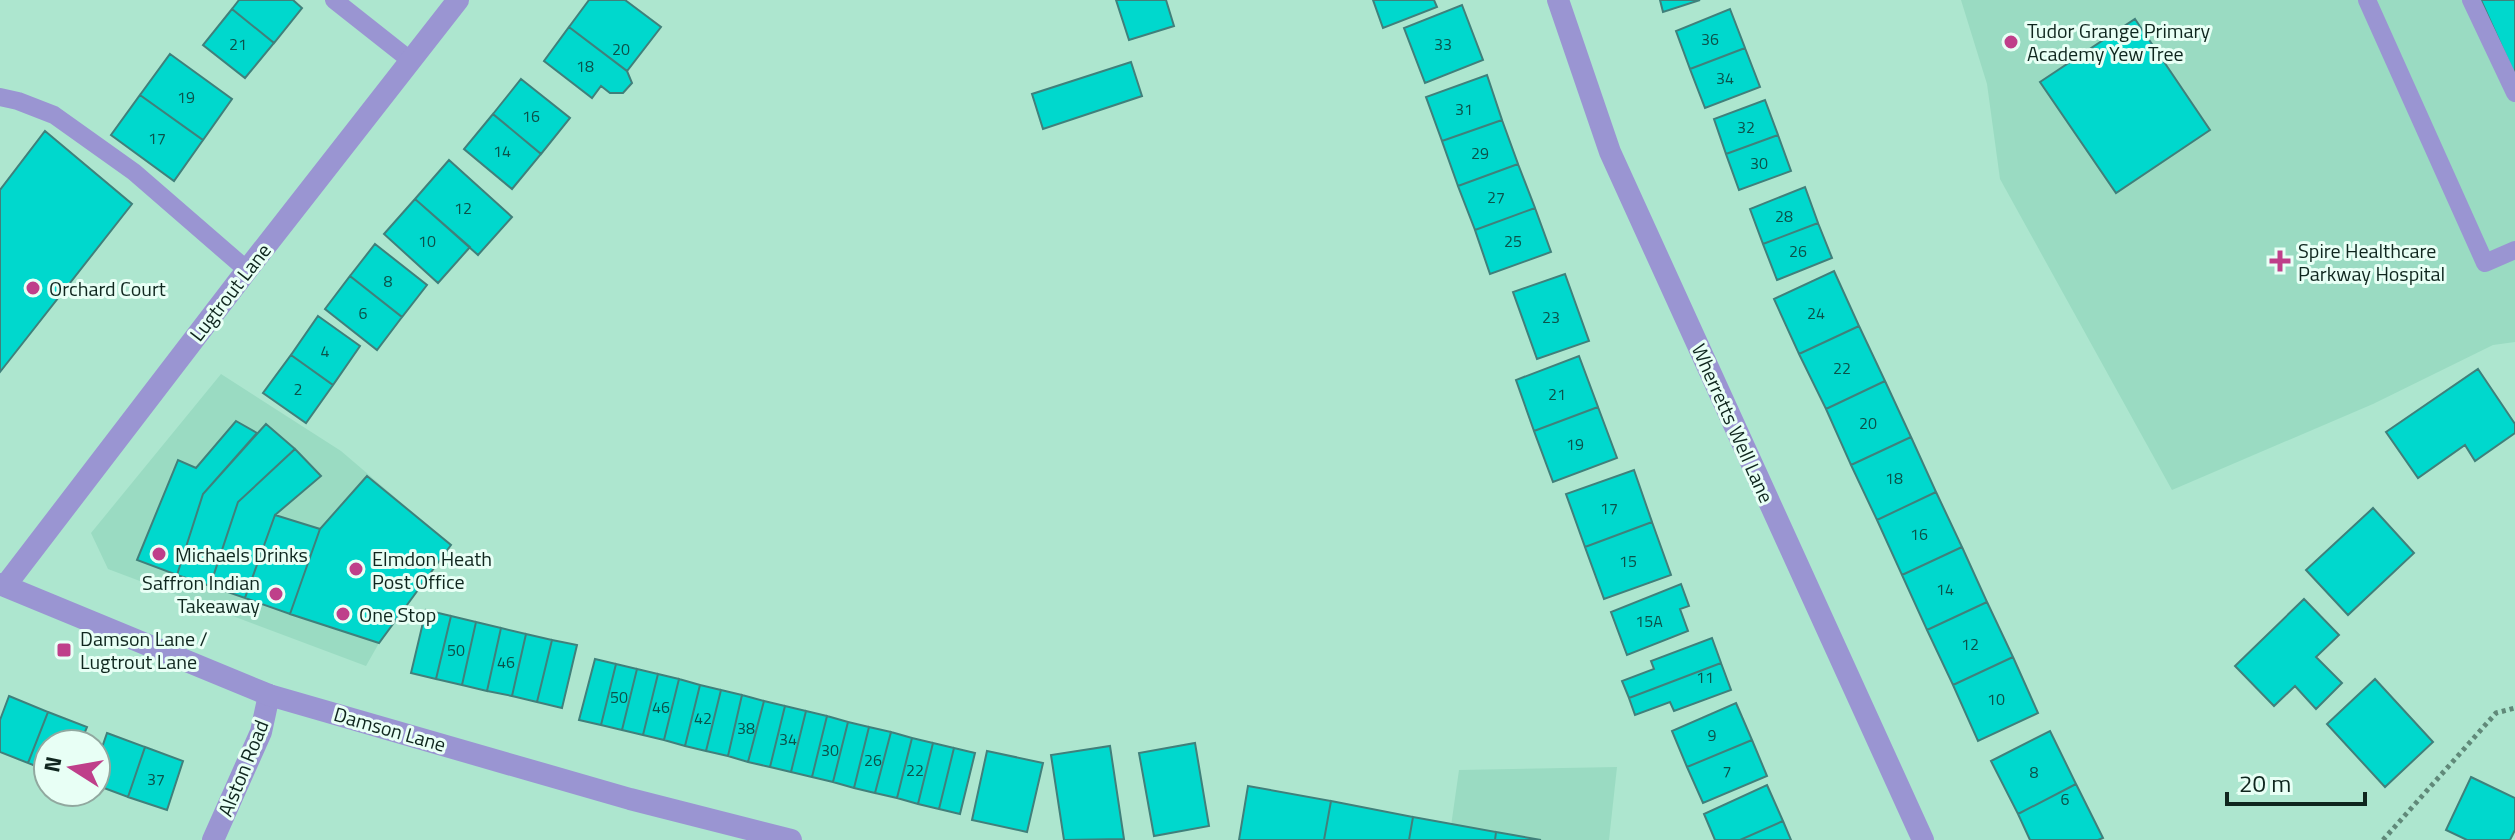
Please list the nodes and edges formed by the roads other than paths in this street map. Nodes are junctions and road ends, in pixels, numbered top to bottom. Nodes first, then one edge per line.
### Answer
1 (334, 0) edge
2 (458, 0) edge
3 (1558, 0) edge
4 (2367, 0) edge
5 (2471, 0) edge
6 (410, 60) junction
7 (2515, 93) edge
8 (0, 97) edge
9 (2515, 250) edge
10 (247, 270) junction
11 (2, 585) edge
12 (269, 695) junction
13 (213, 840) edge
14 (791, 840) edge
15 (1923, 840) edge

1 - 6 lane
2 - 6 street, Lugtrout Lane
3 - 15 street, Wherretts Well Lane
4 - 9 lane
5 - 7 lane
6 - 10 street, Lugtrout Lane
8 - 10 lane
10 - 11 street, Lugtrout Lane
11 - 12 street, Damson Lane
12 - 13 street, Alston Road
12 - 14 street, Damson Lane

